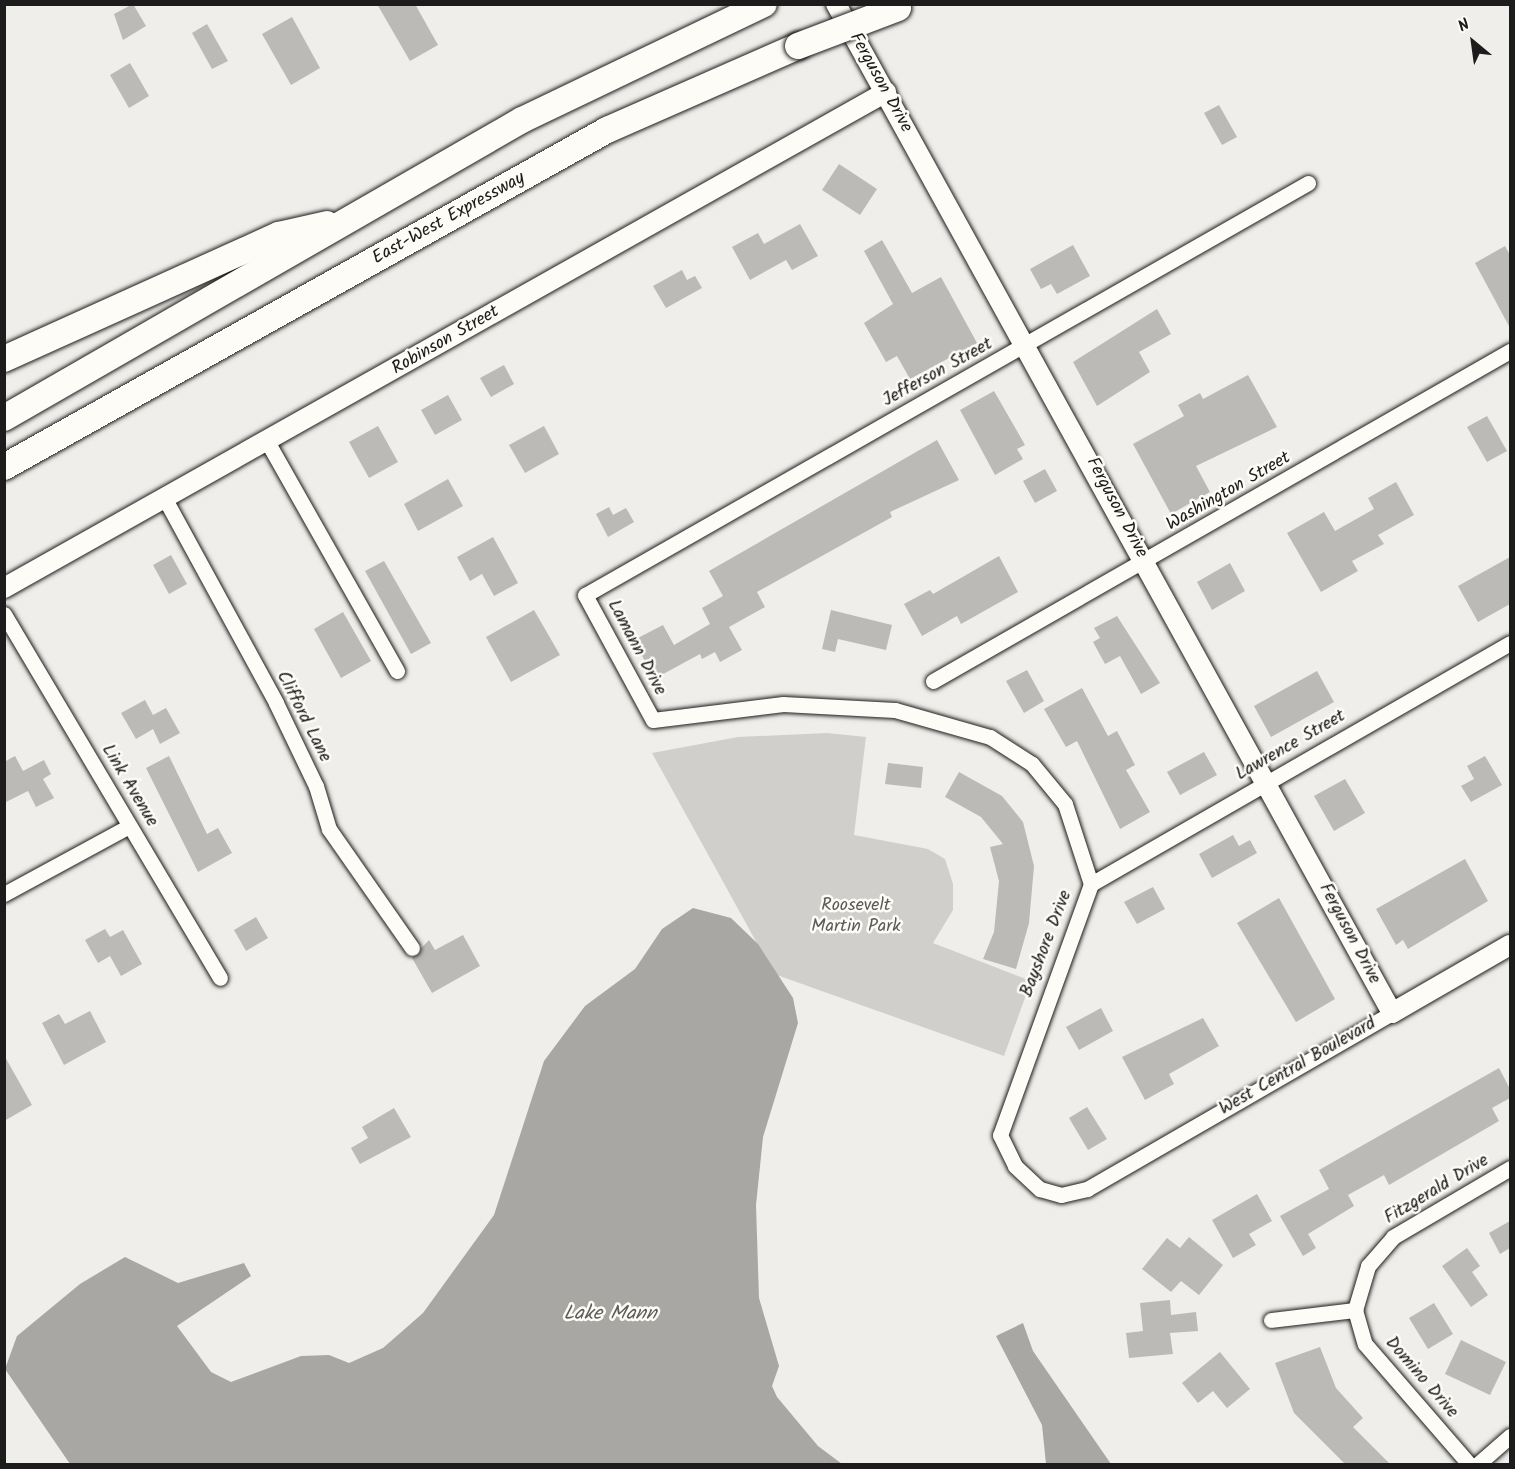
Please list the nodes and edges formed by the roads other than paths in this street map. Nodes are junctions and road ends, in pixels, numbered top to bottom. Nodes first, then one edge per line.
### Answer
1 (764, 4) edge
2 (836, 4) edge
3 (904, 6) edge
4 (885, 92) junction
5 (1308, 183) dead end
6 (336, 222) junction
7 (1028, 345) junction
8 (1510, 351) edge
9 (4, 360) edge
10 (4, 418) edge
11 (268, 442) junction
12 (4, 467) edge
13 (165, 499) junction
14 (1146, 563) junction
15 (4, 588) edge
16 (585, 595) joint
17 (4, 614) edge
18 (1510, 643) edge
19 (397, 671) dead end
20 (933, 681) dead end
21 (653, 720) joint
22 (1268, 782) junction
23 (129, 826) junction
24 (1091, 884) junction
25 (4, 894) edge
26 (1510, 945) edge
27 (412, 948) dead end
28 (220, 978) dead end
29 (1392, 1013) junction
30 (1510, 1168) edge
31 (1087, 1189) joint
32 (1355, 1310) junction
33 (1271, 1320) dead end
34 (1510, 1436) edge
35 (1469, 1464) edge
36 (1478, 1464) edge

1 - 6 highway
2 - 4 street, Ferguson Drive
3 - 12 highway, East-West Expressway, bridge
4 - 7 street, Ferguson Drive
4 - 11 street, Robinson Street
5 - 7 street, Jefferson Street
6 - 9 highway
6 - 10 highway
7 - 14 street, Ferguson Drive
7 - 16 street, Jefferson Street
8 - 14 street, Washington Street
11 - 13 street, Robinson Street
11 - 19 street
13 - 15 street, Robinson Street
13 - 27 street, Clifford Lane
14 - 20 street, Washington Street
14 - 22 street, Ferguson Drive
16 - 21 street, Lamann Drive
17 - 23 street, Link Avenue
18 - 22 street, Lawrence Street
21 - 24 street, Bayshore Drive
22 - 24 street, Lawrence Street
22 - 29 street, Ferguson Drive
23 - 25 street
23 - 28 street, Link Avenue
24 - 31 street, Bayshore Drive
26 - 29 street, West Central Boulevard
29 - 31 street, West Central Boulevard
30 - 32 street, Fitzgerald Drive
32 - 33 street
32 - 35 street, Domino Drive
34 - 36 street

